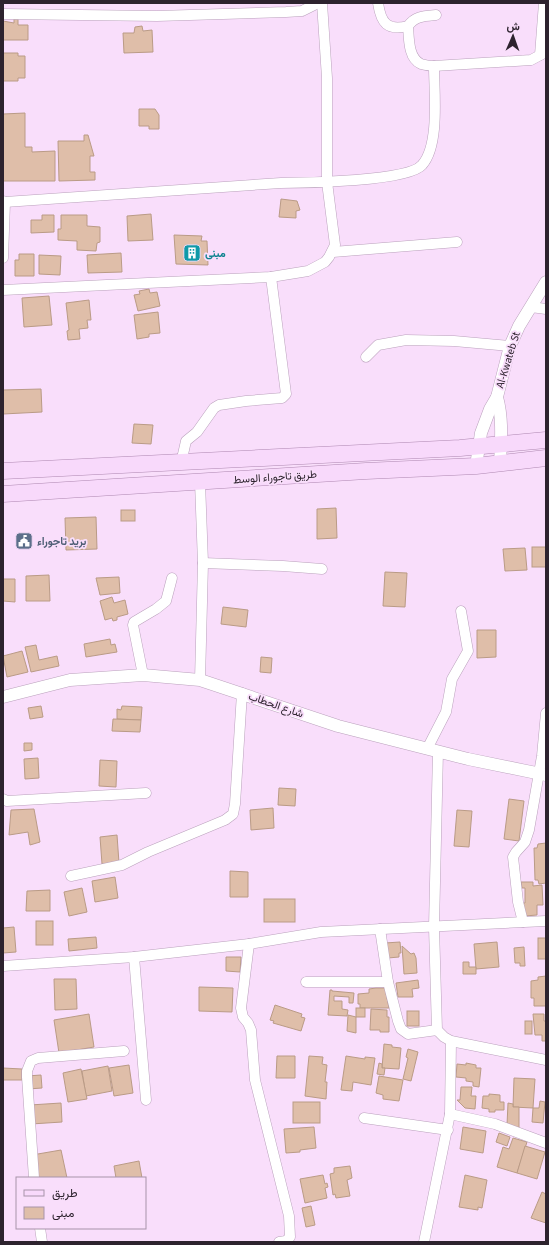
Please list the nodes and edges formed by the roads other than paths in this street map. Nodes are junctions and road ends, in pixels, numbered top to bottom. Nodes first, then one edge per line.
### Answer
1 (318, 3) edge
2 (322, 3) edge
3 (378, 3) edge
4 (544, 3) edge
5 (3, 14) edge
6 (436, 15) dead end
7 (408, 26) junction
8 (543, 54) edge
9 (434, 66) junction
10 (327, 182) junction
11 (4, 202) edge
12 (457, 242) dead end
13 (333, 252) junction
14 (3, 258) edge
15 (272, 277) junction
16 (546, 282) edge
17 (3, 290) edge
18 (531, 307) junction
19 (546, 309) edge
20 (510, 346) junction
21 (366, 357) dead end
22 (497, 397) junction
23 (546, 440) edge
24 (500, 445) junction
25 (478, 446) junction
26 (546, 458) edge
27 (182, 463) junction
28 (500, 464) junction
29 (476, 466) junction
30 (3, 471) edge
31 (200, 482) junction
32 (3, 494) edge
33 (203, 563) junction
34 (322, 569) dead end
35 (172, 578) dead end
36 (461, 611) dead end
37 (143, 675) junction
38 (200, 680) junction
39 (242, 694) junction
40 (3, 697) edge
41 (546, 713) edge
42 (432, 750) junction
43 (542, 775) edge
44 (146, 793) dead end
45 (3, 799) edge
46 (71, 876) dead end
47 (546, 921) edge
48 (523, 922) junction
49 (434, 927) junction
50 (380, 929) junction
51 (249, 944) junction
52 (134, 957) junction
53 (3, 966) edge
54 (306, 982) dead end
55 (388, 982) junction
56 (437, 1030) junction
57 (451, 1041) junction
58 (124, 1051) dead end
59 (546, 1060) edge
60 (146, 1100) dead end
61 (450, 1114) junction
62 (364, 1118) dead end
63 (448, 1130) junction
64 (546, 1143) edge
65 (34, 1177) edge
66 (40, 1229) edge
67 (42, 1242) edge
68 (279, 1242) edge
69 (424, 1242) edge

1 - 5 street
2 - 10 street
3 - 7 street
4 - 8 street
6 - 7 street
7 - 9 street
8 - 9 street
9 - 10 street
10 - 11 street
10 - 13 street
11 - 14 street
12 - 13 street
13 - 15 street
15 - 17 street
15 - 27 street
16 - 18 street, Al-Kwateb St
18 - 19 street
18 - 20 street, Al-Kwateb St
20 - 21 street
20 - 22 street, Al-Kwateb St
22 - 24 street
22 - 25 street
23 - 24 main road
24 - 25 main road
24 - 28 street
25 - 27 main road
25 - 29 street
26 - 28 main road, طريق تاجوراء الوسط
27 - 30 main road
28 - 29 main road, طريق تاجوراء الوسط
29 - 31 main road, طريق تاجوراء الوسط
31 - 32 main road, طريق تاجوراء الوسط
31 - 33 street
33 - 34 street
33 - 38 street
35 - 37 street
36 - 42 street
37 - 38 street, شارع الحطاب
37 - 40 street, شارع الحطاب
38 - 39 street, شارع الحطاب
39 - 42 street, شارع الحطاب
39 - 46 street
41 - 43 street
42 - 43 street, شارع الحطاب
42 - 49 street
43 - 48 street
44 - 45 street
47 - 48 street
48 - 49 street
49 - 50 street
49 - 56 street
50 - 51 street
50 - 55 street
51 - 52 street
51 - 68 street
52 - 53 street
52 - 60 street
54 - 55 street
55 - 56 street
56 - 57 street
57 - 59 street
57 - 61 street
58 - 65 street
61 - 63 street
61 - 64 street
62 - 63 street
63 - 69 street
66 - 67 street

